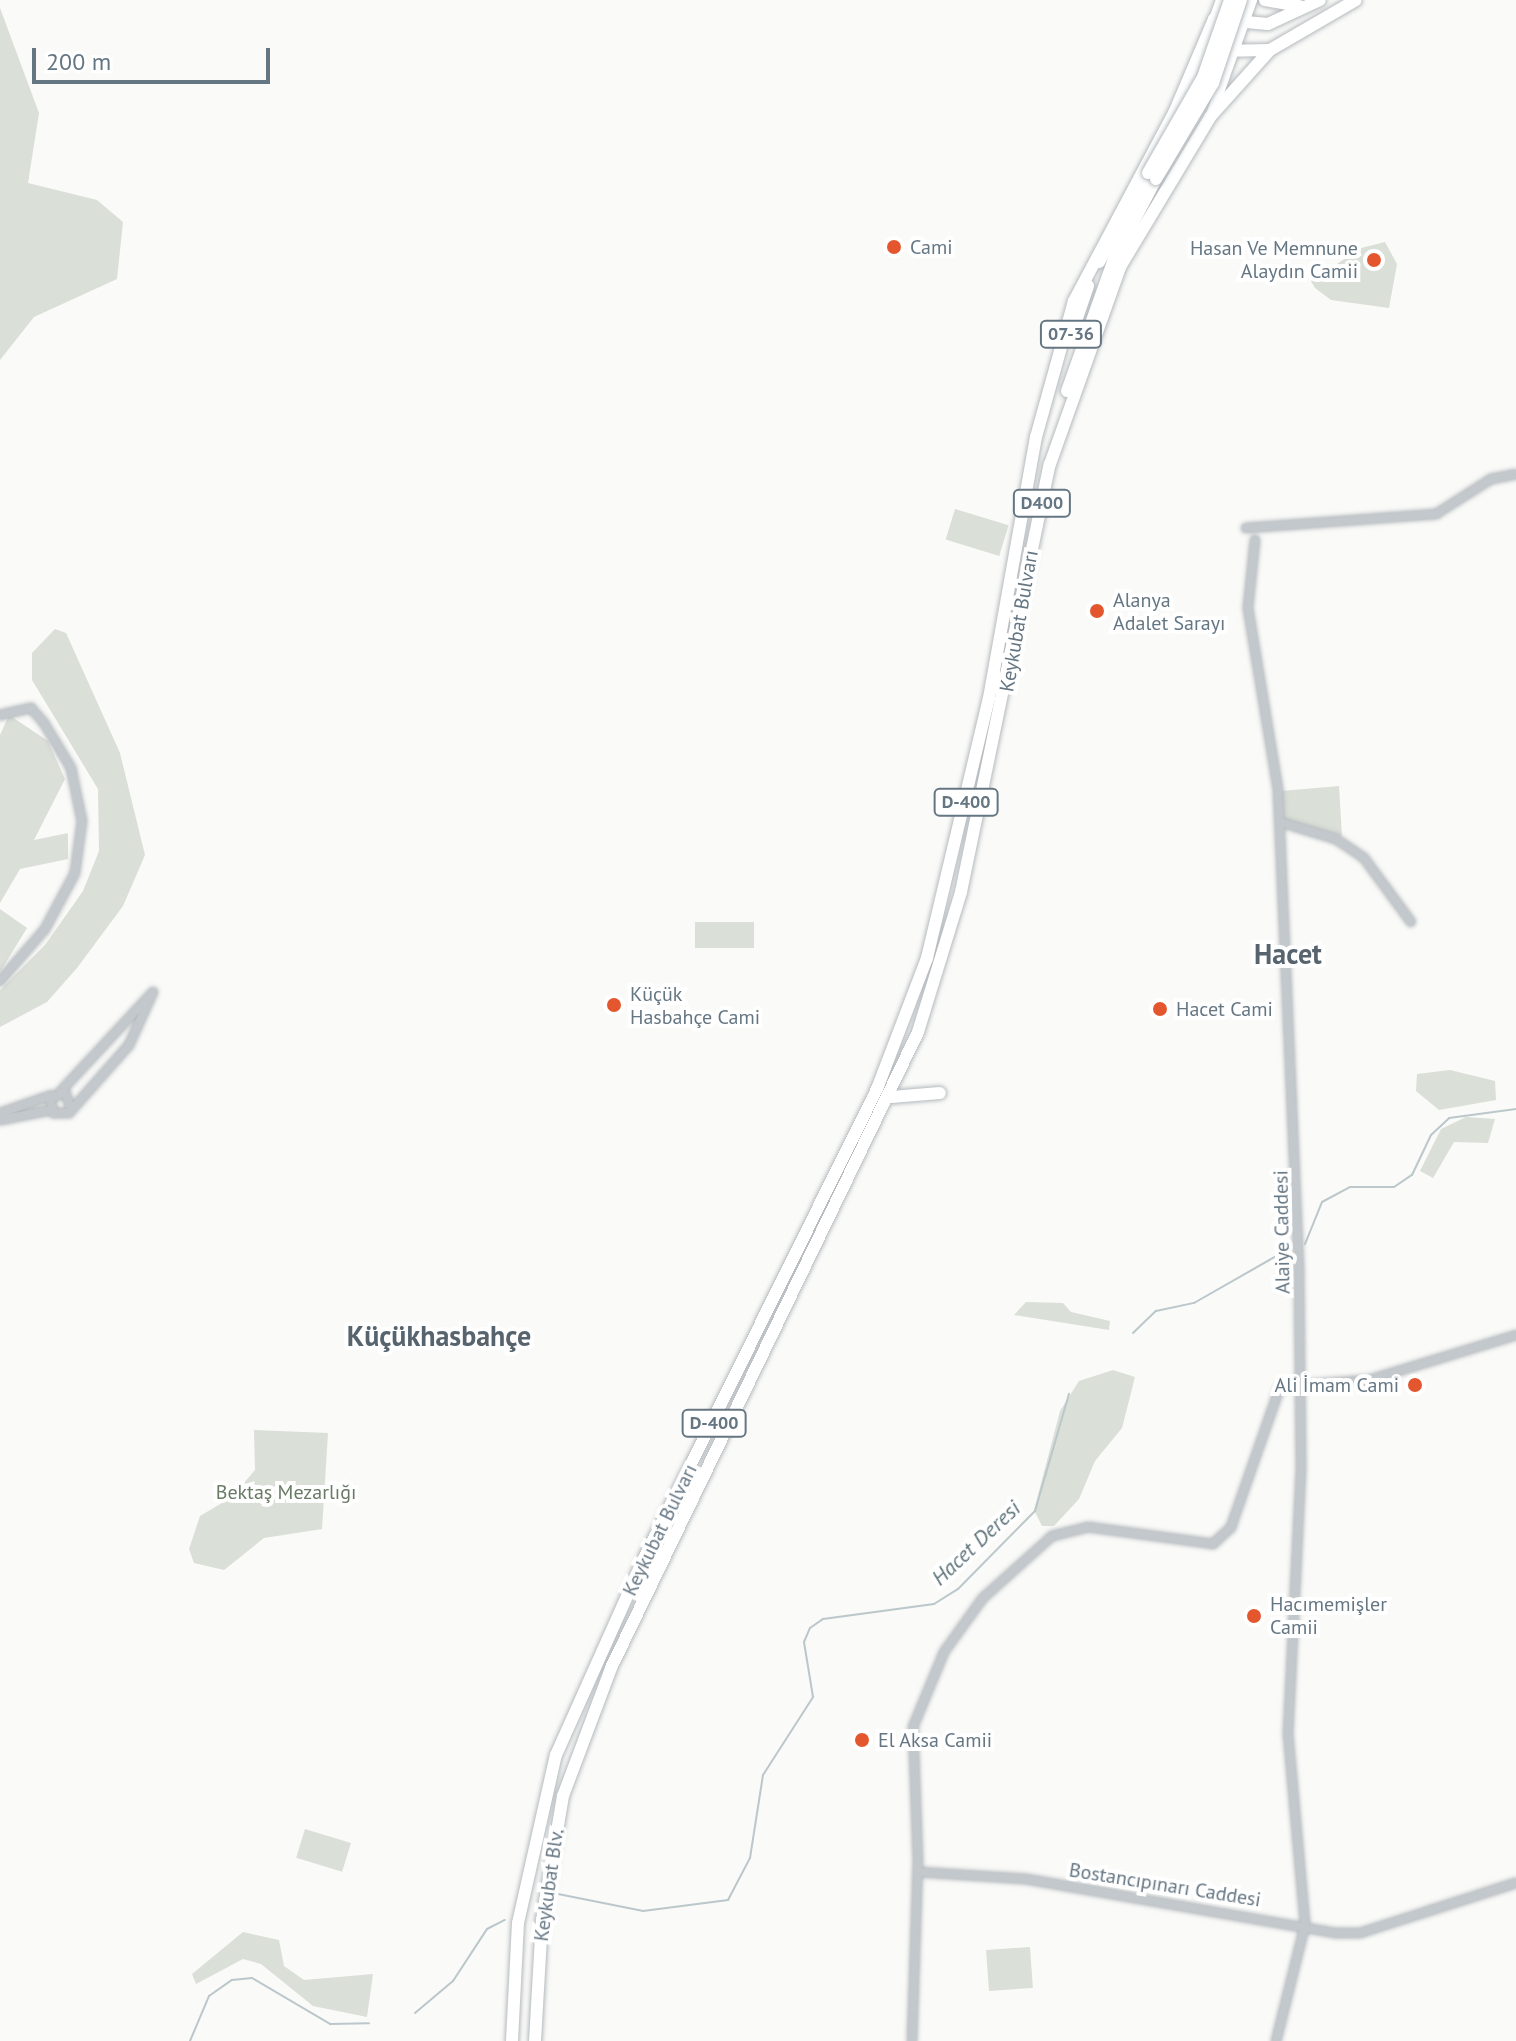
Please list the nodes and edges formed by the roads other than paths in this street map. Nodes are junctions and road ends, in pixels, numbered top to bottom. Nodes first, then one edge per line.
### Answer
1 (1221, 0) edge
2 (1230, 0) edge
3 (1241, 0) edge
4 (1252, 0) edge
5 (1265, 0) edge
6 (1319, 0) edge
7 (1356, 0) edge
8 (1214, 19) junction
9 (1246, 24) junction
10 (1207, 45) junction
11 (1270, 50) junction
12 (1235, 54) junction
13 (1188, 84) junction
14 (1216, 102) junction
15 (1210, 117) junction
16 (1152, 176) junction
17 (1050, 464) junction
18 (1516, 474) edge
19 (1027, 506) junction
20 (1246, 528) dead end
21 (1255, 540) dead end
22 (0, 715) edge
23 (1280, 822) junction
24 (1411, 922) dead end
25 (0, 981) edge
26 (57, 1093) junction
27 (940, 1093) dead end
28 (891, 1097) junction
29 (71, 1109) junction
30 (51, 1110) junction
31 (0, 1113) edge
32 (0, 1120) edge
33 (1516, 1335) edge
34 (1299, 1388) junction
35 (587, 1733) joint
36 (560, 1744) joint
37 (918, 1872) junction
38 (1516, 1883) edge
39 (1305, 1925) junction
40 (512, 2041) edge
41 (535, 2041) edge
42 (912, 2041) edge
43 (1276, 2041) edge

1 - 8 main road
2 - 16 highway, bridge
3 - 16 highway, 07-36, bridge
4 - 9 main road
5 - 6 highway
6 - 9 highway
7 - 11 highway, Keykubat Bulvarı / D400
8 - 9 highway
8 - 10 highway, D400
9 - 12 main road
10 - 12 highway
10 - 13 highway, D400
11 - 12 highway
11 - 15 highway, Keykubat Bulvarı / D400
12 - 14 main road
13 - 14 highway
13 - 19 highway, D400
14 - 15 main road
15 - 17 highway, Keykubat Bulvarı / D400
16 - 17 highway, 07-36
16 - 19 highway, 07-36
17 - 28 highway, Keykubat Bulvarı / D400
18 - 20 street
19 - 36 highway, Keykubat Bulvarı / D-400
21 - 23 street, Alaiye Caddesi
22 - 25 street
23 - 24 street
23 - 34 street, Alaiye Caddesi
26 - 29 street
26 - 29 street
26 - 30 street
26 - 31 street
27 - 28 highway
28 - 35 highway, Keykubat Bulvarı / D-400
29 - 30 street
30 - 32 street
33 - 34 street
34 - 37 street
34 - 39 street, Alaiye Caddesi
35 - 41 highway, Keykubat Blv. / D-400
36 - 40 highway, Keykubat Blv. / D-400
37 - 39 street, Bostancıpınarı Caddesi
37 - 42 street
38 - 39 street, Bostancıpınarı Caddesi
39 - 43 street, Alaiye Caddesi

